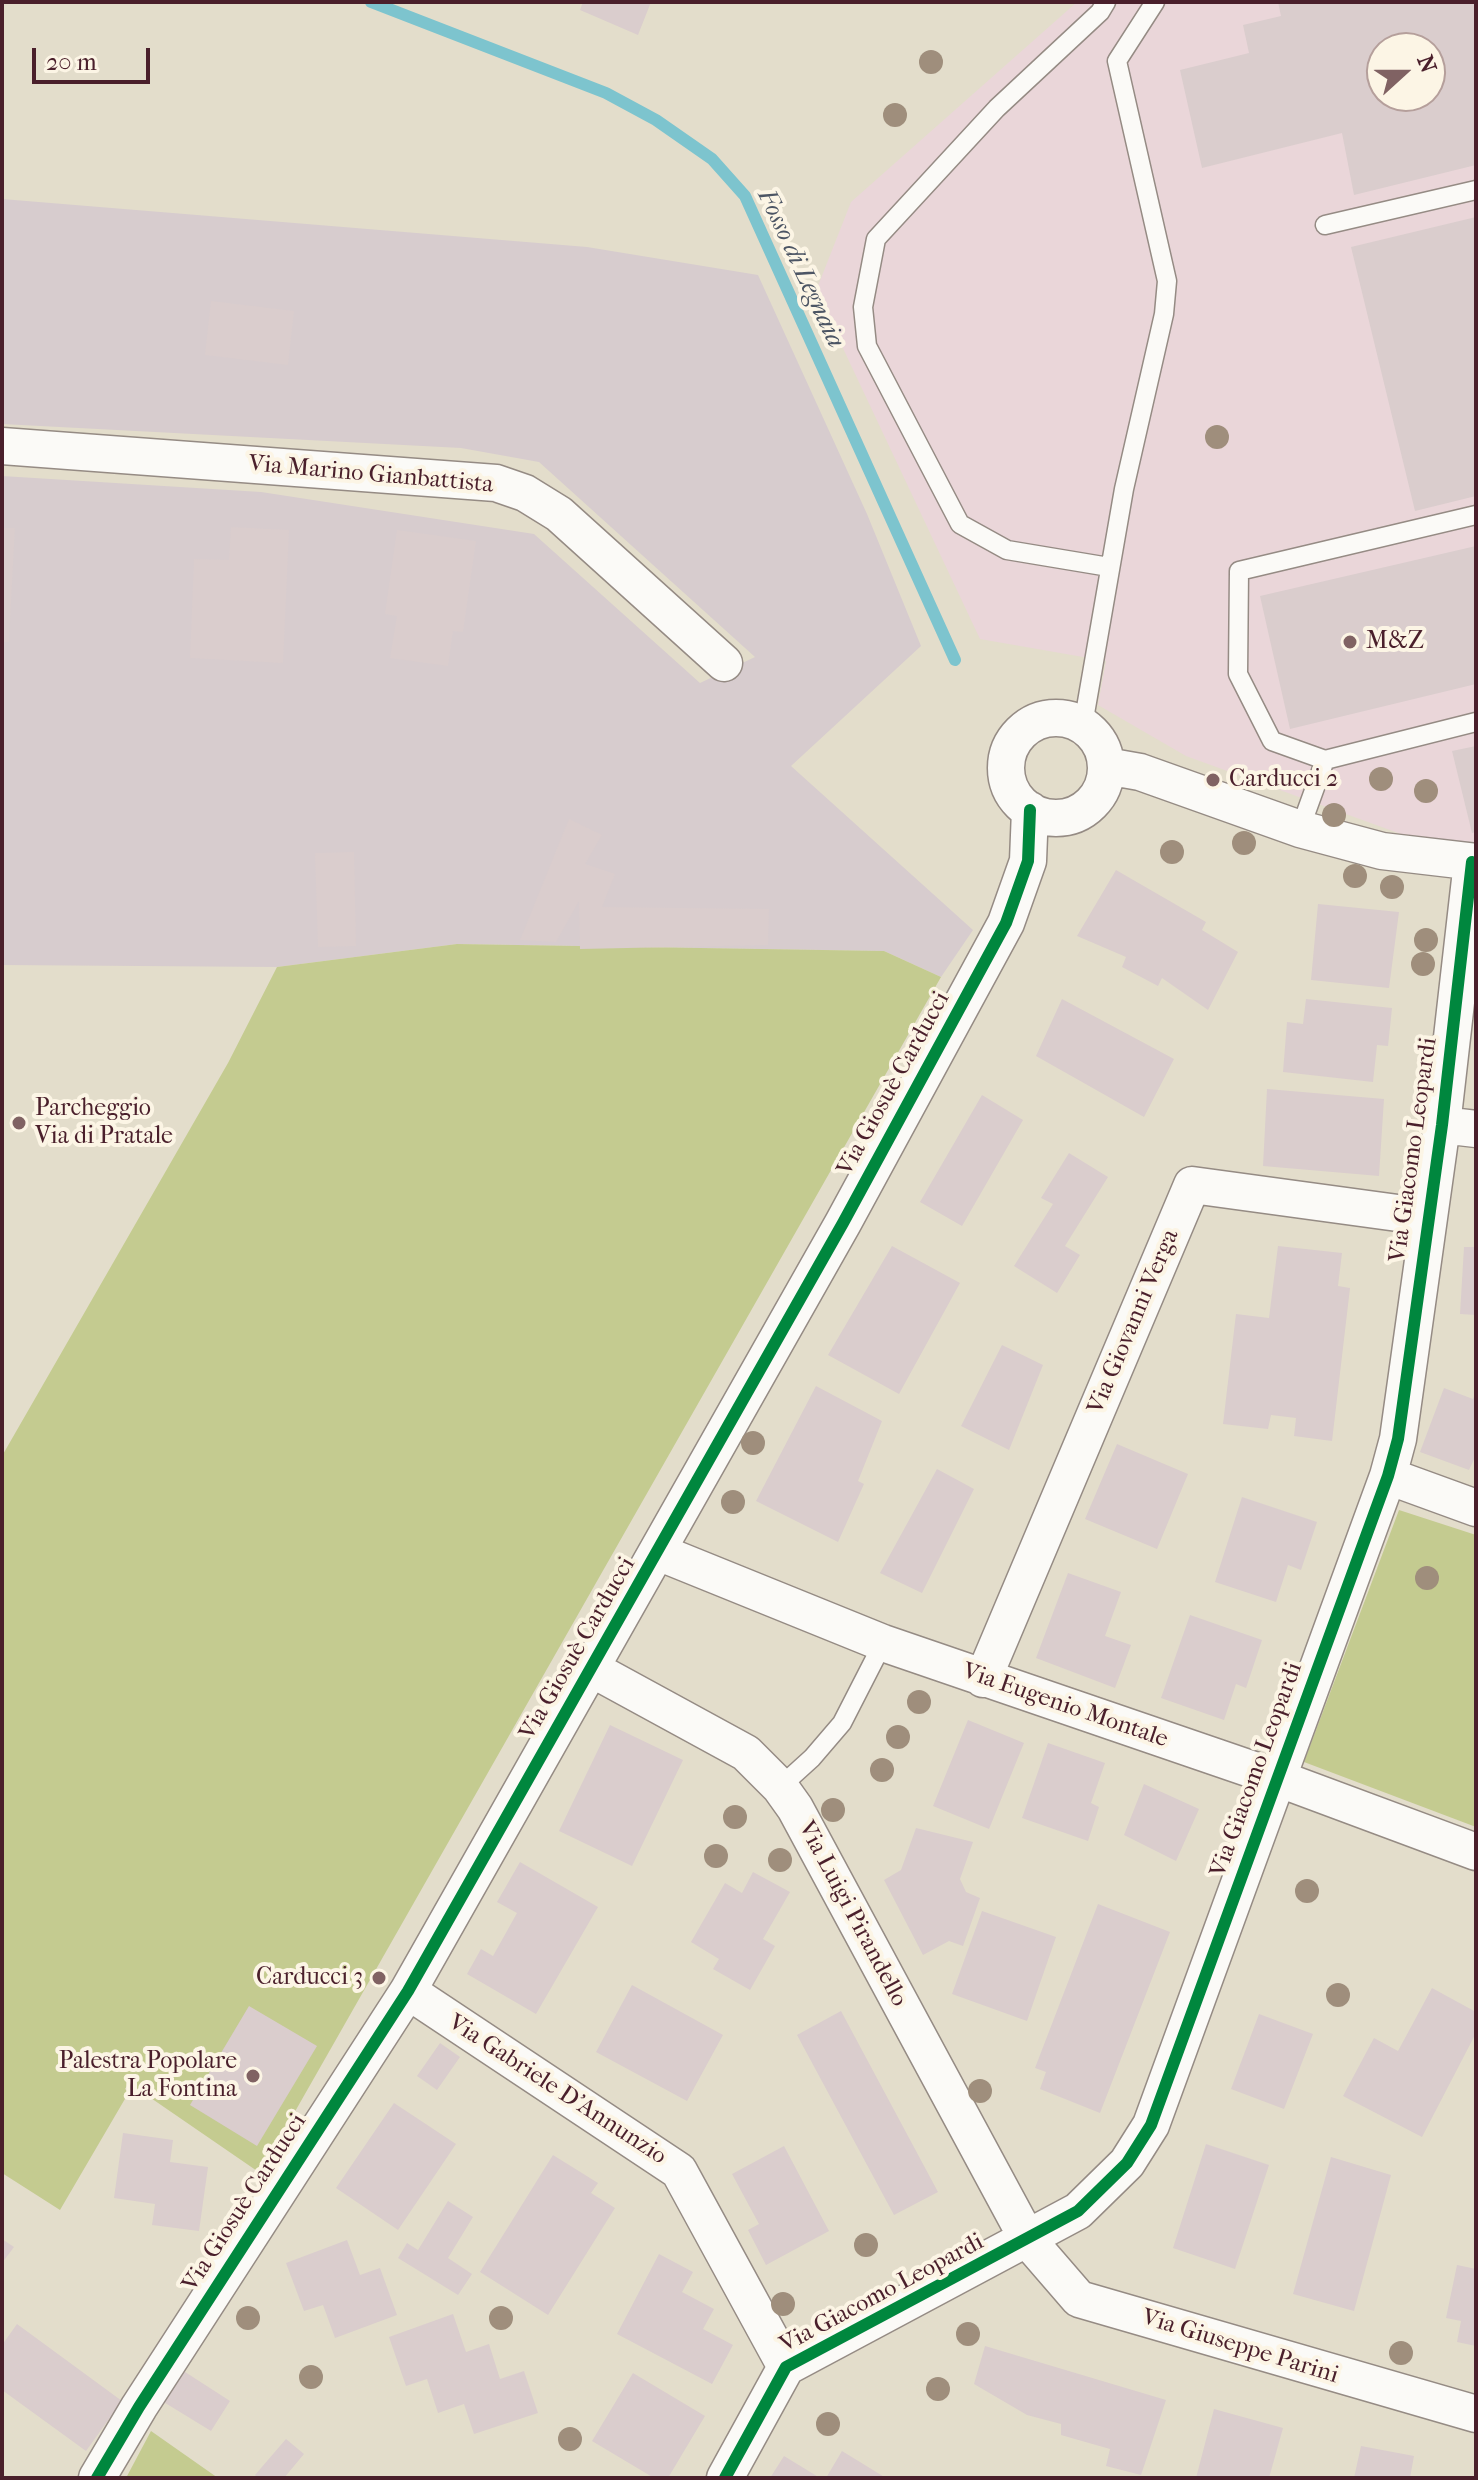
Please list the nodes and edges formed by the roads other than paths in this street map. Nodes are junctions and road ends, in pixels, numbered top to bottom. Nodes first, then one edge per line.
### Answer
1 (1106, 2) edge
2 (1155, 2) edge
3 (1476, 190) edge
4 (1325, 225) dead end
5 (2, 446) edge
6 (1476, 515) edge
7 (1109, 567) junction
8 (724, 663) dead end
9 (1476, 722) edge
10 (1083, 725) junction
11 (1325, 760) junction
12 (1106, 766) junction
13 (1030, 810) junction
14 (1300, 829) junction
15 (1474, 862) edge
16 (1459, 1127) edge
17 (1427, 1217) junction
18 (1388, 1476) junction
19 (1476, 1508) edge
20 (658, 1552) junction
21 (883, 1643) junction
22 (592, 1669) junction
23 (983, 1679) junction
24 (1277, 1778) junction
25 (780, 1787) junction
26 (1476, 1852) edge
27 (408, 1991) junction
28 (1028, 2240) junction
29 (786, 2367) junction
30 (1476, 2414) edge
31 (97, 2478) edge
32 (725, 2478) edge

1 - 7 lane
2 - 7 lane
3 - 4 lane
5 - 8 street, Via Marino Gianbattista
6 - 11 lane
7 - 10 lane
9 - 11 lane
10 - 12 street
10 - 13 street
11 - 14 lane
12 - 13 street
12 - 14 street
13 - 20 street, Via Giosuè Carducci
14 - 15 street
15 - 16 street, Via Giacomo Leopardi
16 - 17 street, Via Giacomo Leopardi
17 - 18 street, Via Giacomo Leopardi
17 - 23 street, Via Giovanni Verga
18 - 19 street
18 - 24 street, Via Giacomo Leopardi
20 - 21 street, Via Eugenio Montale
20 - 22 street, Via Giosuè Carducci
21 - 23 street, Via Eugenio Montale
21 - 25 lane
22 - 25 street, Via Luigi Pirandello
22 - 27 street, Via Giosuè Carducci
23 - 24 street, Via Eugenio Montale
24 - 26 street, Via Eugenio Montale
24 - 28 street, Via Giacomo Leopardi
25 - 28 street, Via Luigi Pirandello
27 - 29 street, Via Gabriele D’Annunzio
27 - 31 street, Via Giosuè Carducci
28 - 29 street, Via Giacomo Leopardi
28 - 30 street, Via Giuseppe Parini
29 - 32 street, Via Giacomo Leopardi

